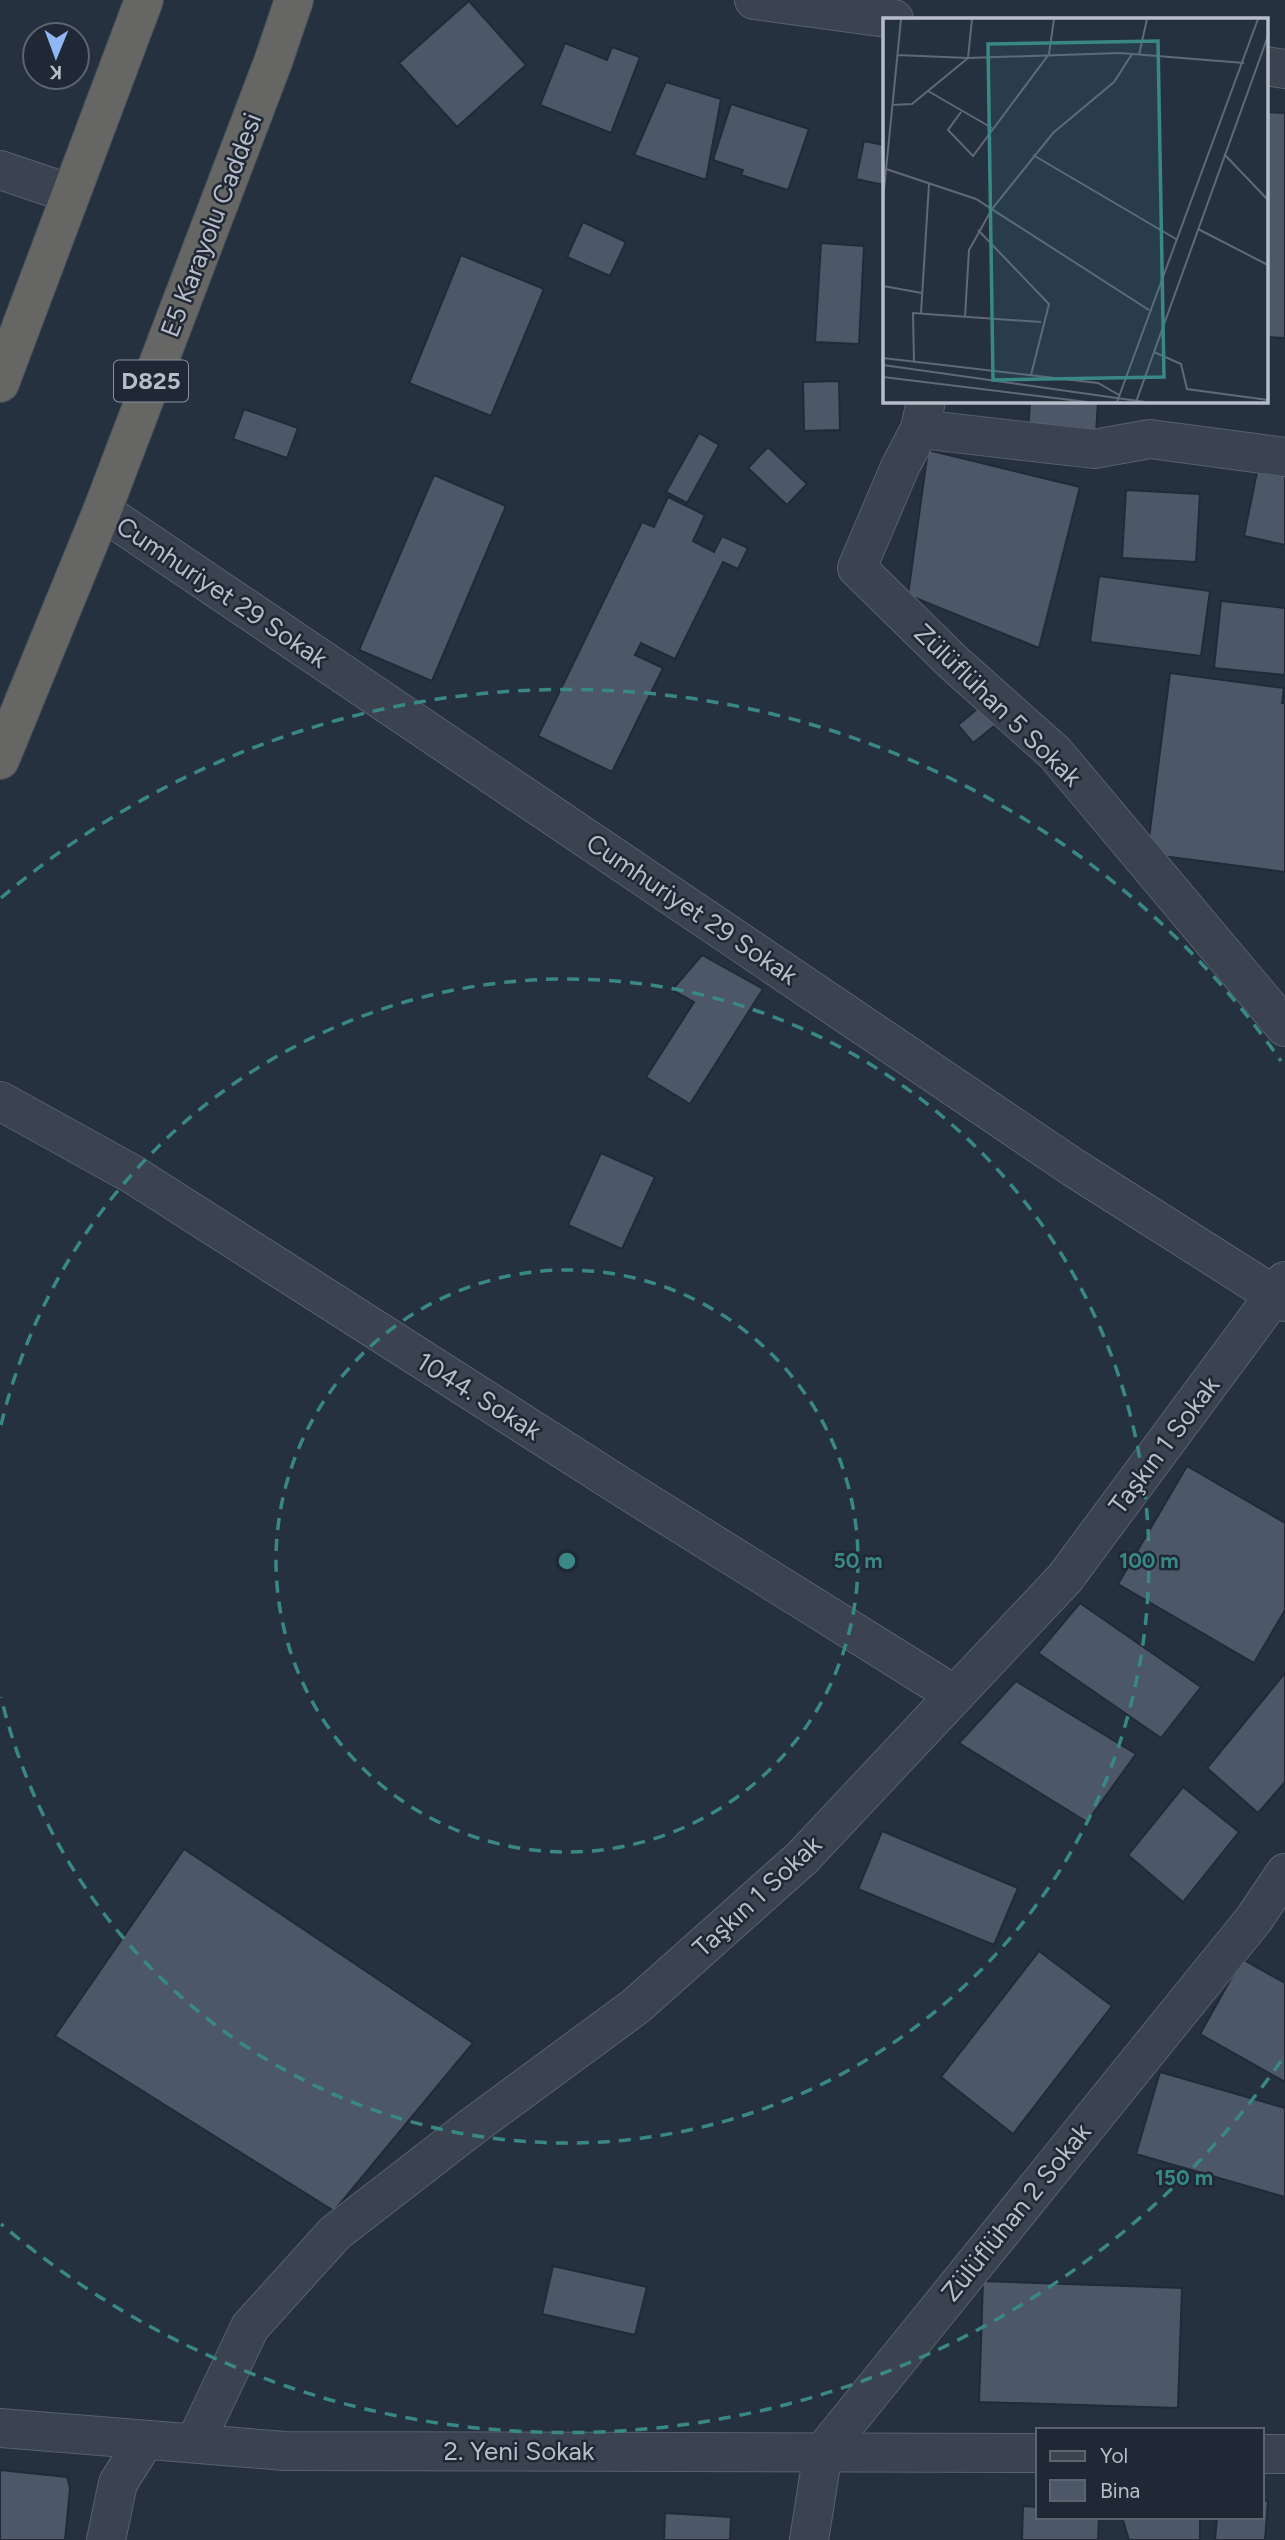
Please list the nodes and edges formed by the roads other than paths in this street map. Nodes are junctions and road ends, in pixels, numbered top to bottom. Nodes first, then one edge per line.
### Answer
1 (144, 0) edge
2 (294, 0) edge
3 (754, 0) edge
4 (887, 18) edge
5 (0, 170) edge
6 (71, 194) junction
7 (0, 383) edge
8 (923, 415) edge
9 (1285, 457) edge
10 (102, 511) junction
11 (0, 760) edge
12 (1285, 1027) edge
13 (0, 1101) edge
14 (1282, 1293) edge
15 (955, 1695) junction
16 (1278, 1897) edge
17 (0, 2428) edge
18 (145, 2440) junction
19 (195, 2443) junction
20 (823, 2452) junction
21 (1036, 2453) edge
22 (1264, 2454) edge
23 (1285, 2454) edge
24 (106, 2540) edge
25 (809, 2540) edge

1 - 6 highway
2 - 10 highway, E5 Karayolu Caddesi / D825
3 - 4 street
5 - 6 street
6 - 7 highway
8 - 9 street, Zülüflühan 5 Sokak
8 - 12 street, Zülüflühan 5 Sokak
10 - 11 highway, E5 Karayolu Caddesi / D825
10 - 14 street, Cumhuriyet 29 Sokak
13 - 15 street, 1044. Sokak
14 - 15 street, Taşkın 1 Sokak
15 - 19 street, Taşkın 1 Sokak
16 - 20 street, Zülüflühan 2 Sokak
17 - 18 street, 2. Yeni Sokak
18 - 19 street, 2. Yeni Sokak
18 - 24 street
19 - 20 street, 2. Yeni Sokak
20 - 21 street, 2. Yeni Sokak
20 - 25 street, Zülüflühan 2 Sokak
22 - 23 street

